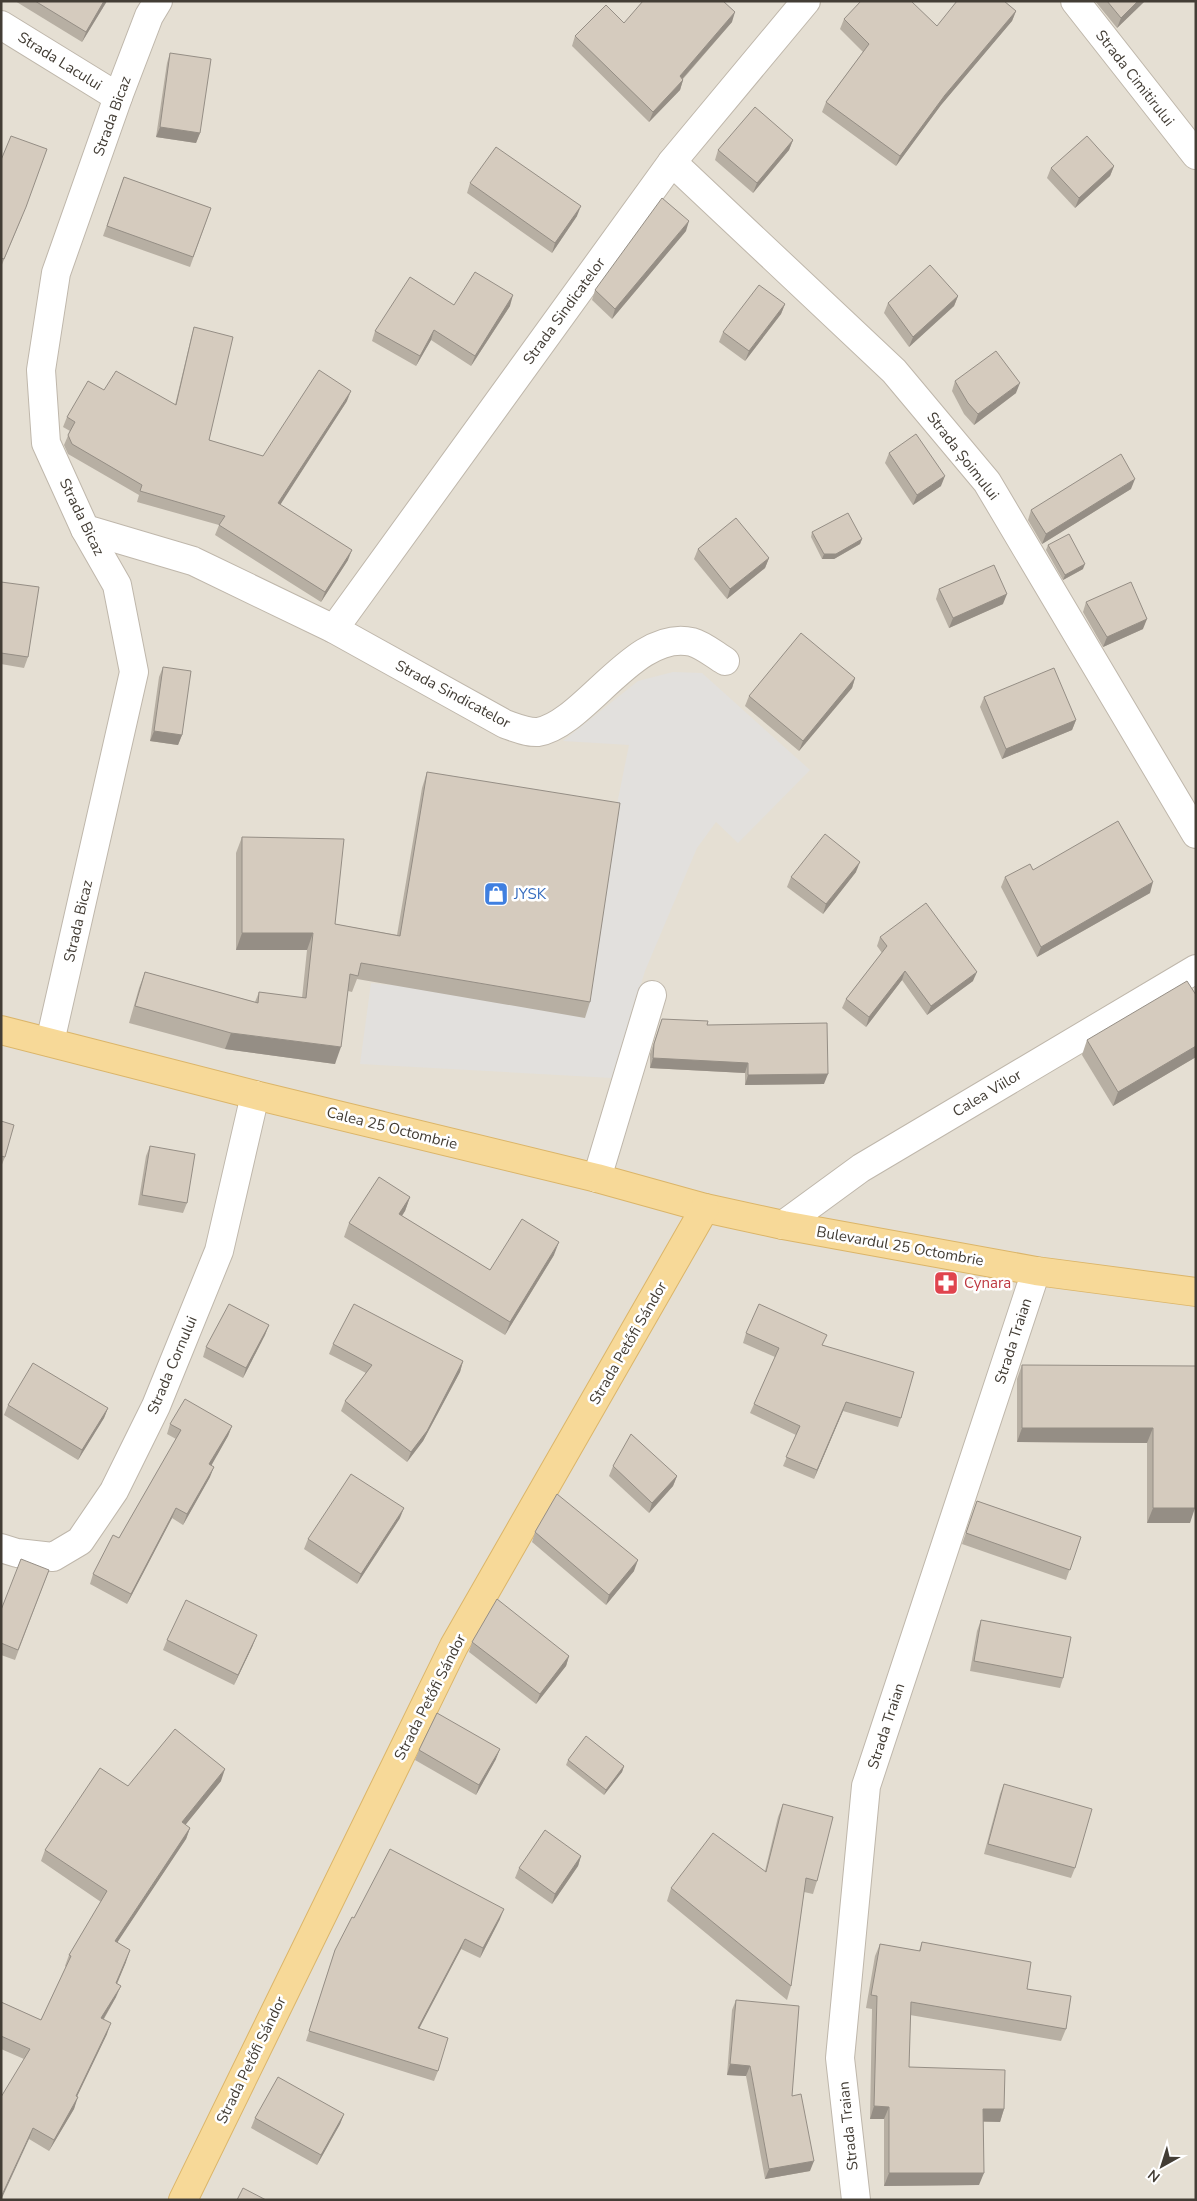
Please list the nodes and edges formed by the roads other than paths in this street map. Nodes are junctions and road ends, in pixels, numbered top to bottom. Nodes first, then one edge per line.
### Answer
1 (158, 1) edge
2 (806, 1) edge
3 (1075, 1) edge
4 (1, 25) edge
5 (118, 97) junction
6 (1196, 155) edge
7 (672, 162) junction
8 (85, 529) junction
9 (334, 629) junction
10 (725, 661) dead end
11 (1196, 834) edge
12 (1196, 968) edge
13 (652, 995) dead end
14 (1, 1030) edge
15 (50, 1042) junction
16 (255, 1095) junction
17 (597, 1178) junction
18 (705, 1208) junction
19 (783, 1225) junction
20 (1036, 1271) junction
21 (1196, 1292) edge
22 (1, 1548) edge
23 (183, 2200) edge
24 (856, 2200) edge

1 - 5 street, Strada Bicaz
2 - 7 street, Strada Sindicatelor
3 - 6 street, Strada Cimitirului
4 - 5 street, Strada Lacului
5 - 8 street, Strada Bicaz
7 - 9 street, Strada Sindicatelor
7 - 11 street, Strada Șoimului
8 - 9 street, Strada Sindicatelor
8 - 15 street, Strada Bicaz
9 - 10 street, Strada Sindicatelor
12 - 19 street, Calea Viilor
13 - 17 street
14 - 15 main road, Calea 25 Octombrie
15 - 16 main road, Calea 25 Octombrie
16 - 17 main road, Calea 25 Octombrie
16 - 22 street, Strada Cornului
17 - 18 main road, Calea 25 Octombrie
18 - 19 main road, Calea 25 Octombrie
18 - 23 main road, Strada Petőfi Sándor
19 - 20 main road, Bulevardul 25 Octombrie
20 - 21 main road, Bulevardul 25 Octombrie
20 - 24 street, Strada Traian

